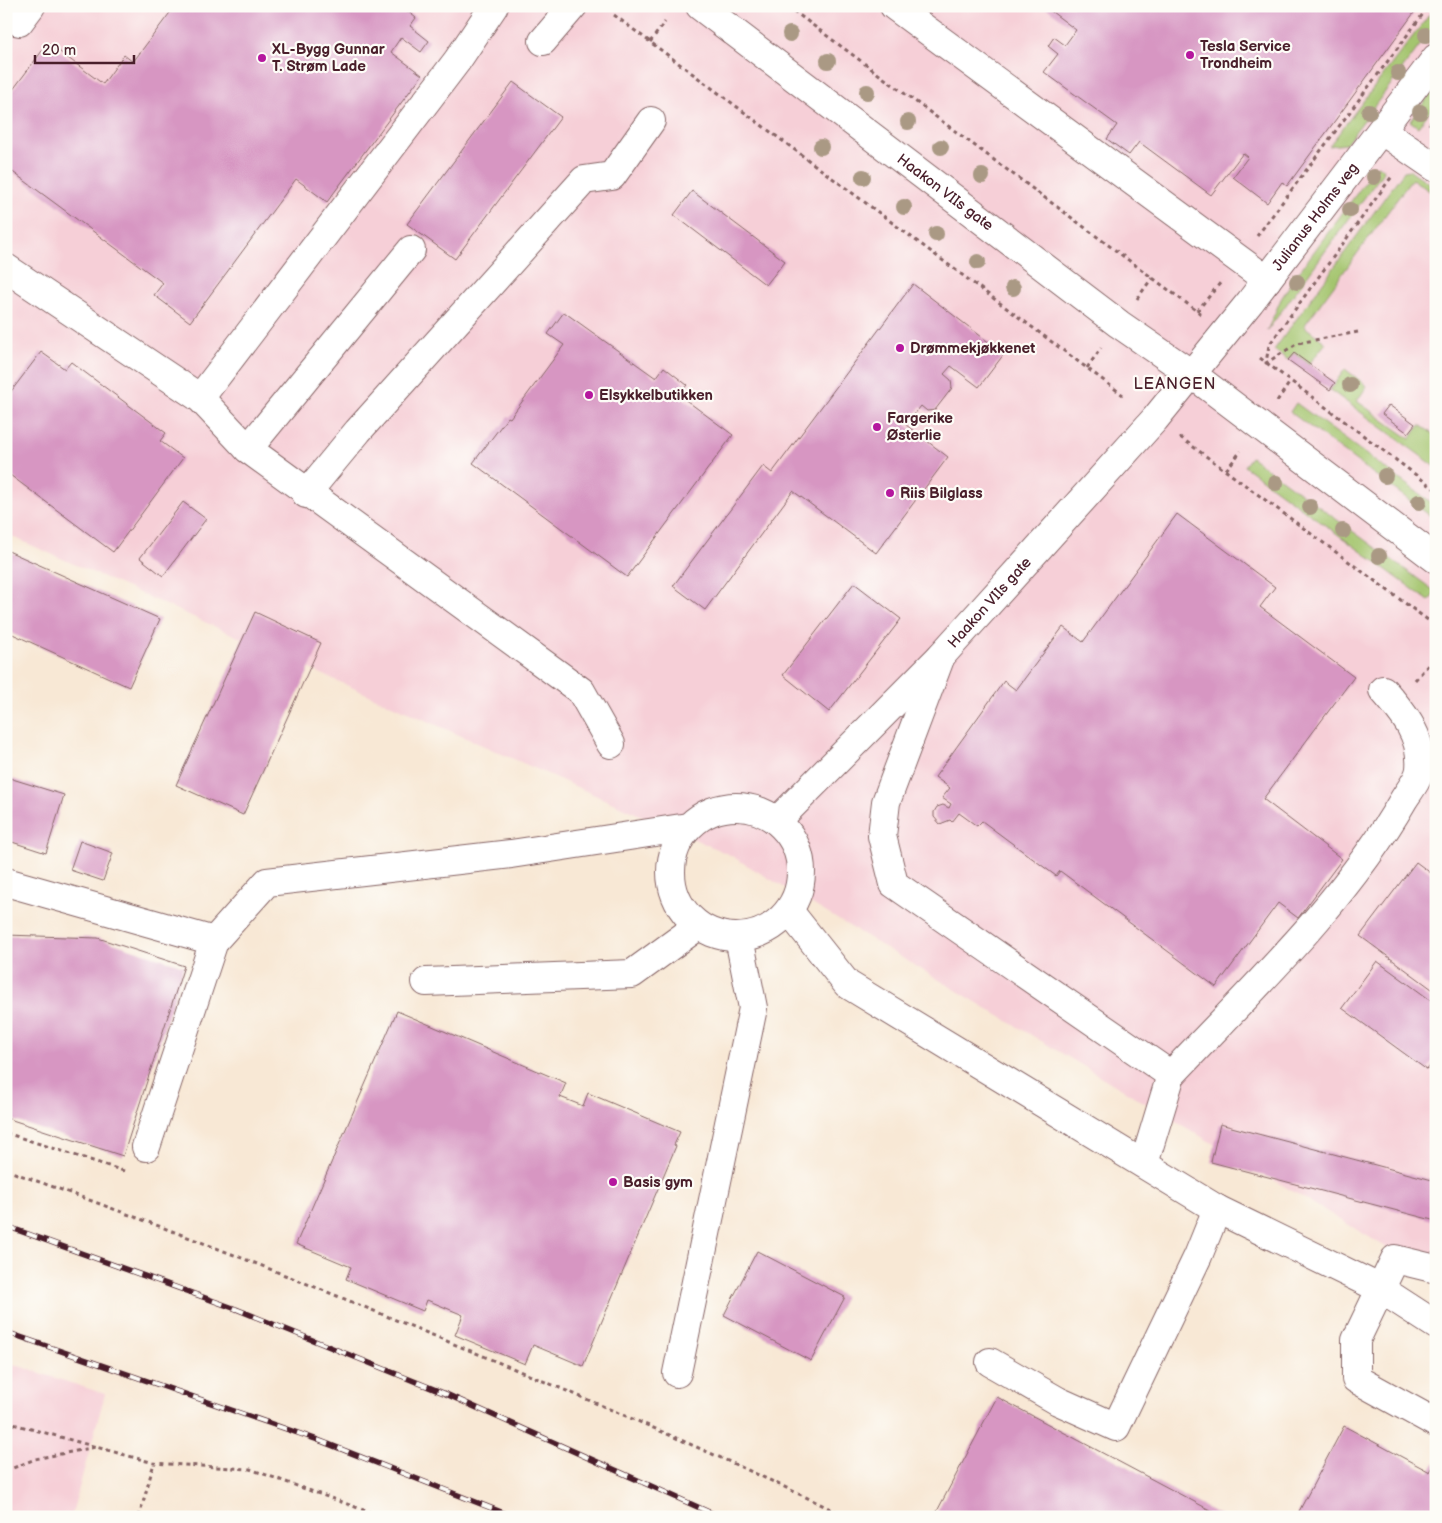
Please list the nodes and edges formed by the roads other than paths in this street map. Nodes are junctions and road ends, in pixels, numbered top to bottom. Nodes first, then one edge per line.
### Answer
1 (494, 6) edge
2 (573, 6) edge
3 (700, 6) edge
4 (894, 6) edge
5 (543, 41) dead end
6 (1436, 58) edge
7 (651, 121) dead end
8 (1382, 131) junction
9 (1435, 167) edge
10 (411, 250) dead end
11 (6, 268) edge
12 (1267, 280) junction
13 (1193, 376) junction
14 (200, 398) junction
15 (248, 449) junction
16 (306, 494) junction
17 (1436, 559) edge
18 (941, 656) junction
19 (1383, 690) dead end
20 (611, 744) dead end
21 (776, 821) junction
22 (688, 827) junction
23 (6, 882) edge
24 (790, 910) junction
25 (698, 926) junction
26 (738, 938) junction
27 (214, 941) junction
28 (426, 982) dead end
29 (1171, 1075) junction
30 (146, 1147) road end
31 (1144, 1164) junction
32 (1217, 1209) junction
33 (1436, 1269) edge
34 (1379, 1288) junction
35 (1436, 1325) edge
36 (990, 1362) dead end
37 (677, 1373) dead end
38 (1436, 1423) edge

1 - 14 street
2 - 5 street
3 - 13 street, Haakon VIIs gate
4 - 12 street
6 - 8 street, Julianus Holms veg
7 - 16 street
8 - 9 street
8 - 12 street, Julianus Holms veg
10 - 15 street
11 - 14 street
12 - 13 street, Julianus Holms veg
13 - 17 street, Haakon VIIs gate
13 - 18 street, Haakon VIIs gate
14 - 15 street
15 - 16 street
16 - 20 street
18 - 21 street, Haakon VIIs gate
18 - 29 street
19 - 29 street
21 - 22 street
21 - 24 street
22 - 25 street
22 - 27 street
23 - 27 street
24 - 26 street
24 - 31 street
25 - 26 street
25 - 28 street
26 - 37 street
27 - 30 street
29 - 31 street
31 - 32 street
32 - 34 street
32 - 36 street
33 - 34 street
34 - 35 street
34 - 38 street

